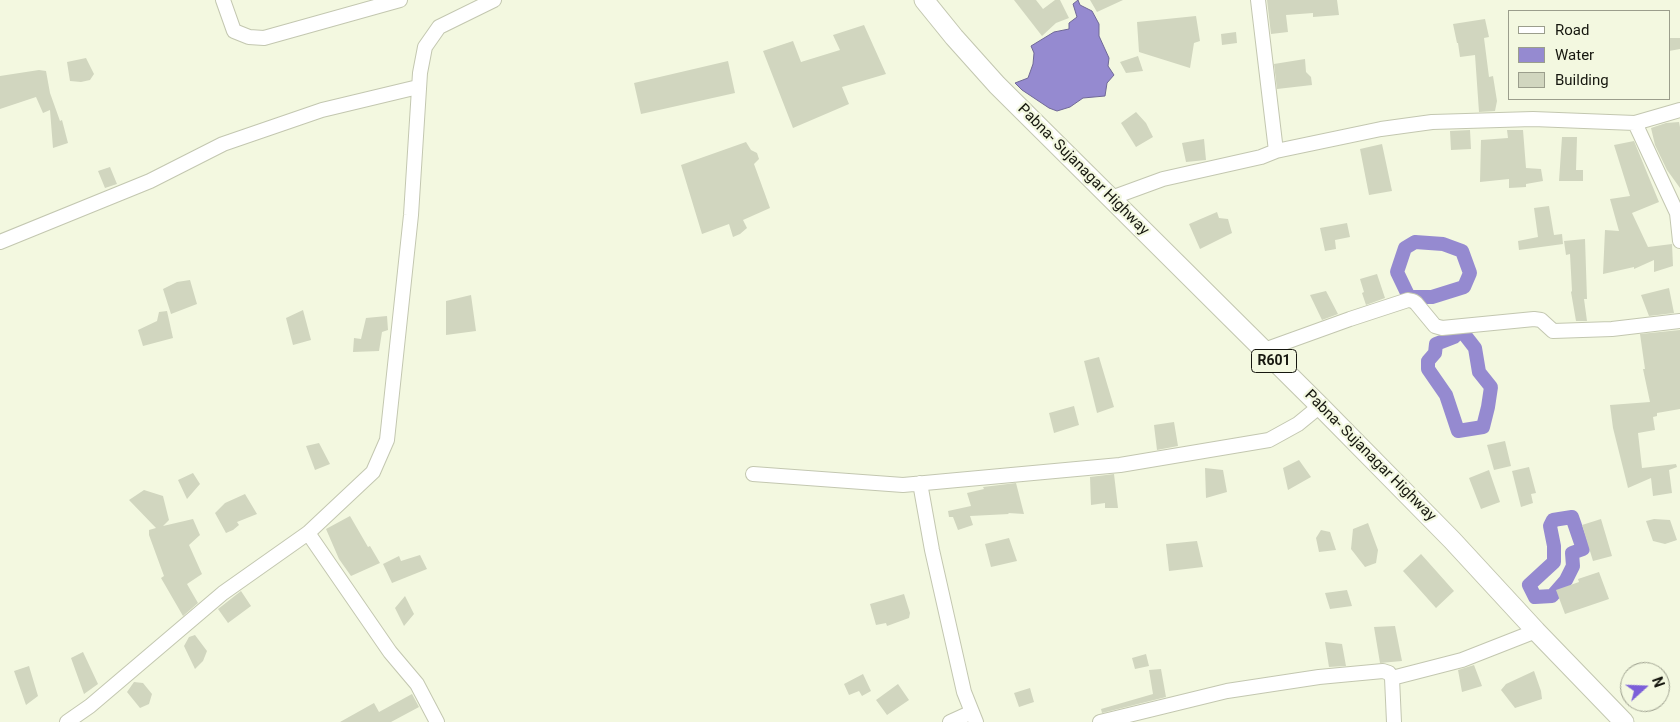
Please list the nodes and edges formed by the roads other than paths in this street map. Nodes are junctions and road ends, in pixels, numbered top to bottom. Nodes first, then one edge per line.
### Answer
1 (223, 0) edge
2 (400, 0) edge
3 (494, 0) edge
4 (924, 0) edge
5 (1258, 0) edge
6 (418, 87) junction
7 (1680, 110) edge
8 (1635, 123) junction
9 (1276, 151) junction
10 (1111, 198) junction
11 (1680, 241) edge
12 (0, 242) edge
13 (1680, 321) edge
14 (1264, 350) junction
15 (1320, 406) junction
16 (753, 474) dead end
17 (920, 483) junction
18 (308, 533) junction
19 (1536, 632) junction
20 (1392, 678) junction
21 (974, 717) edge
22 (67, 722) edge
23 (437, 722) edge
24 (950, 722) edge
25 (1100, 722) edge
26 (1394, 722) edge
27 (1624, 722) edge

1 - 2 street
3 - 6 street
4 - 10 main road, Pabna- Sujanagar Highway / R601
5 - 9 street
6 - 12 street
6 - 18 street
7 - 8 street
8 - 9 street
8 - 11 street
9 - 10 street
10 - 14 main road, Pabna- Sujanagar Highway / R601
13 - 14 street
14 - 15 main road, Pabna- Sujanagar Highway / R601
15 - 17 street
15 - 19 main road, Pabna- Sujanagar Highway / R601
16 - 17 street
17 - 21 street
18 - 22 street
18 - 23 street
19 - 20 street
19 - 27 main road, Pabna- Sujanagar Highway / R601
20 - 25 street
20 - 26 street
21 - 24 street

